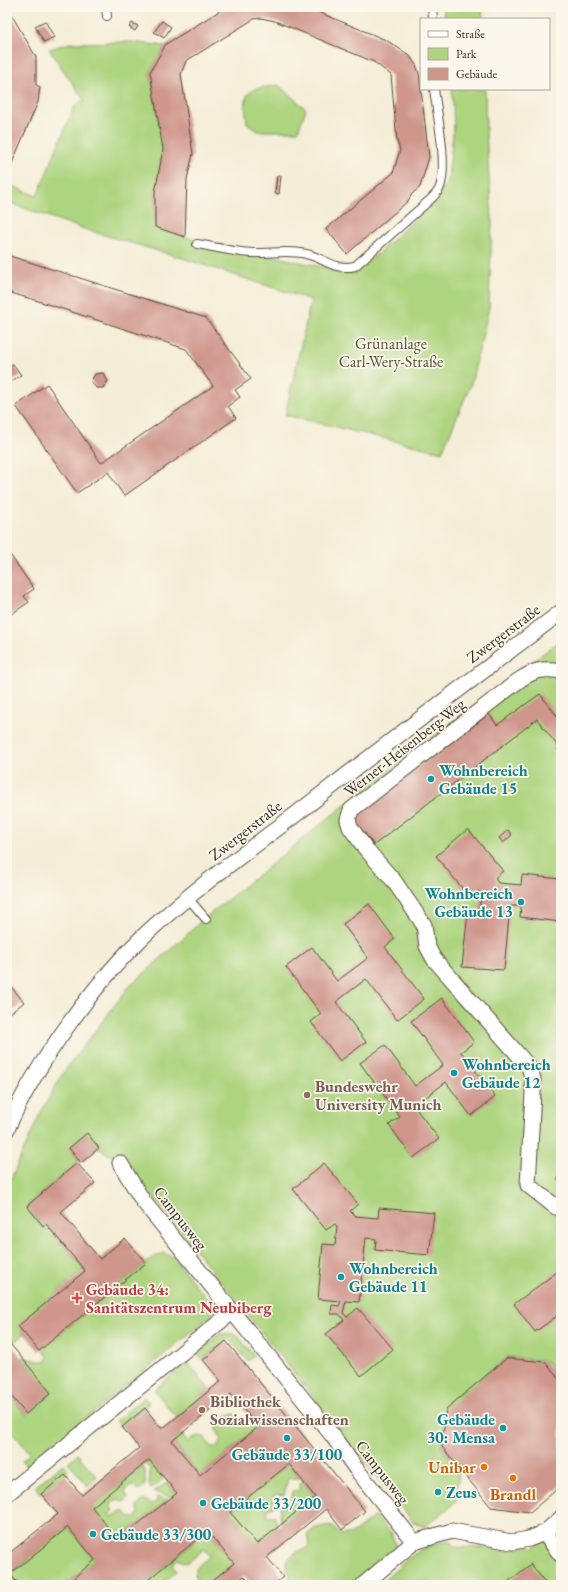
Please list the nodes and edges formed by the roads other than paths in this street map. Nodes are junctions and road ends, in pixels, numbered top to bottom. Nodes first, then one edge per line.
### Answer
1 (432, 7) edge
2 (433, 18) edge
3 (434, 90) edge
4 (197, 244) dead end
5 (561, 612) edge
6 (561, 671) edge
7 (188, 898) junction
8 (206, 918) dead end
9 (7, 1129) edge
10 (120, 1164) dead end
11 (561, 1207) edge
12 (232, 1312) junction
13 (7, 1494) edge
14 (561, 1518) edge
15 (544, 1533) junction
16 (414, 1542) junction
17 (561, 1555) edge
18 (367, 1583) edge

1 - 2 lane
3 - 4 lane
5 - 7 street, Zwergerstraße
6 - 11 street, Werner-Heisenberg-Weg
7 - 8 lane
7 - 9 street, Zwergerstraße
10 - 12 street, Campusweg
12 - 13 street
12 - 16 street, Campusweg
14 - 15 street
15 - 16 street
15 - 17 street
16 - 18 street

